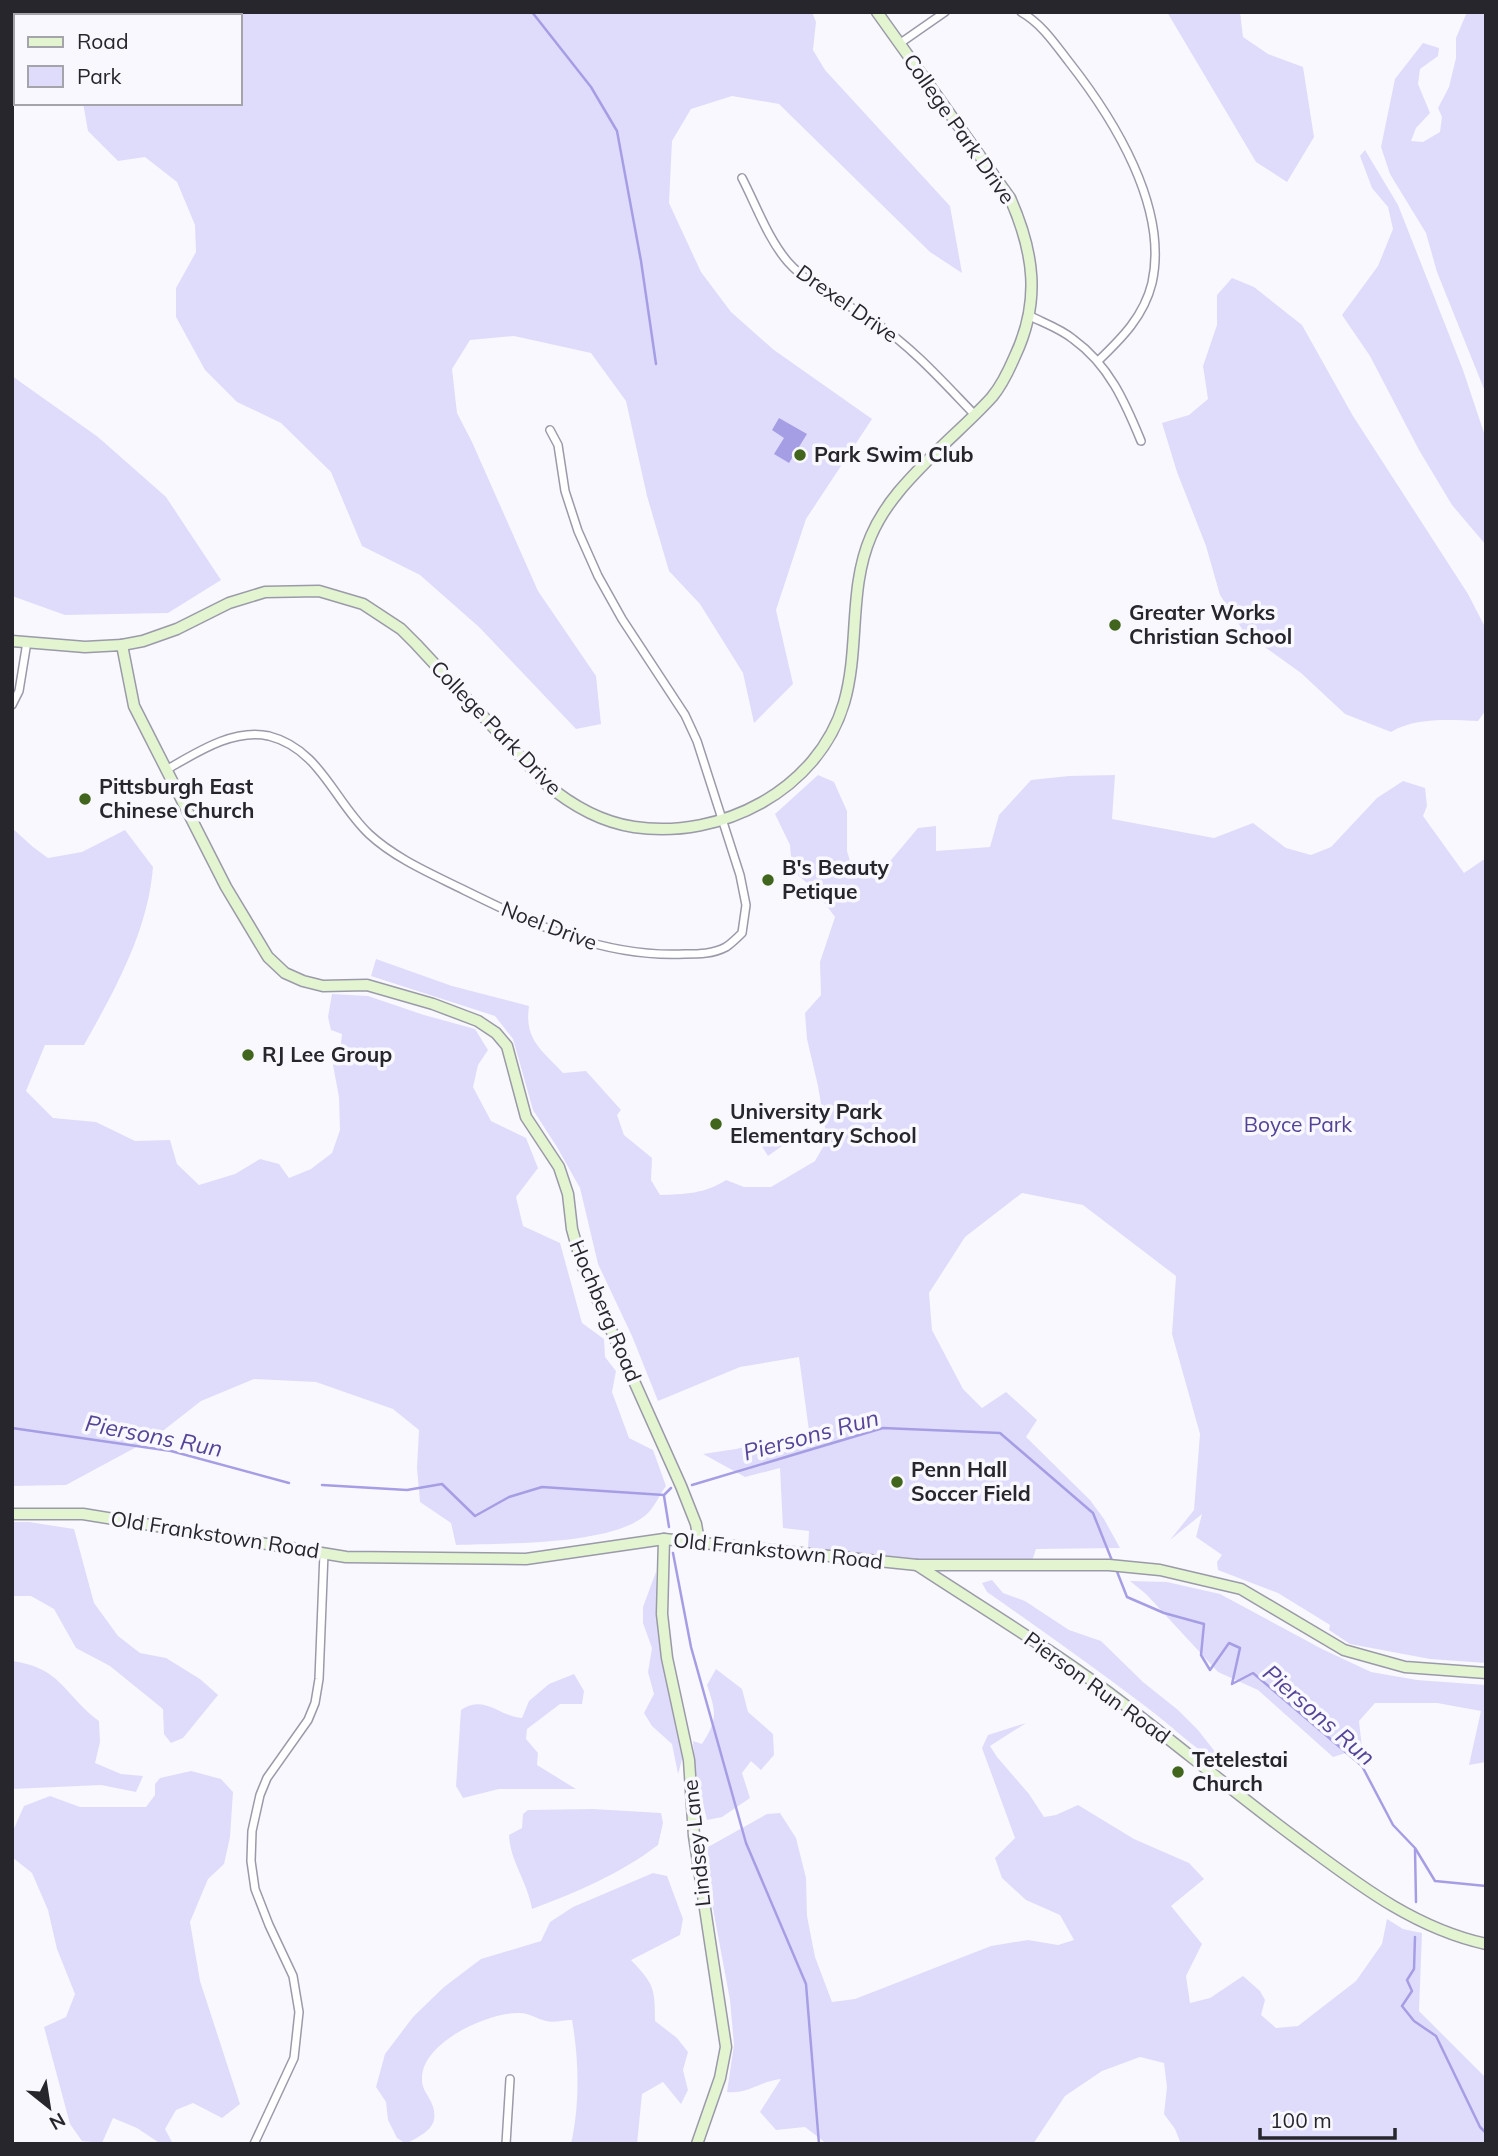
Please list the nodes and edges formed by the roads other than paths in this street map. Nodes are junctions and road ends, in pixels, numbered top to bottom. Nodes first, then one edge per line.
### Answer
1 (877, 12) edge
2 (945, 12) edge
3 (1021, 12) edge
4 (899, 44) junction
5 (742, 177) dead end
6 (1030, 316) junction
7 (1098, 361) junction
8 (974, 414) junction
9 (550, 430) dead end
10 (1141, 441) dead end
11 (12, 641) edge
12 (27, 642) junction
13 (122, 645) junction
14 (12, 705) edge
15 (166, 770) junction
16 (722, 821) junction
17 (12, 1514) edge
18 (664, 1539) junction
19 (699, 1541) junction
20 (324, 1553) junction
21 (918, 1565) junction
22 (1486, 1673) edge
23 (1486, 1944) edge
24 (510, 2079) dead end
25 (254, 2144) edge
26 (506, 2144) edge
27 (697, 2144) edge

1 - 4 street, College Park Drive
2 - 4 street
3 - 7 street
4 - 6 street, College Park Drive
5 - 8 street, Drexel Drive
6 - 7 street
6 - 8 street, College Park Drive
7 - 10 street
8 - 16 street, College Park Drive
9 - 16 street, Noel Drive
11 - 12 street
12 - 13 street
12 - 14 street
13 - 15 street, Hochberg Road
13 - 16 street, College Park Drive
15 - 16 street, Noel Drive
15 - 19 street, Hochberg Road
17 - 20 street, Old Frankstown Road
18 - 19 street, Old Frankstown Road
18 - 20 street, Old Frankstown Road
18 - 27 street, Lindsey Lane
19 - 21 street, Old Frankstown Road
20 - 25 street
21 - 22 street, Old Frankstown Road
21 - 23 street, Pierson Run Road
24 - 26 street

